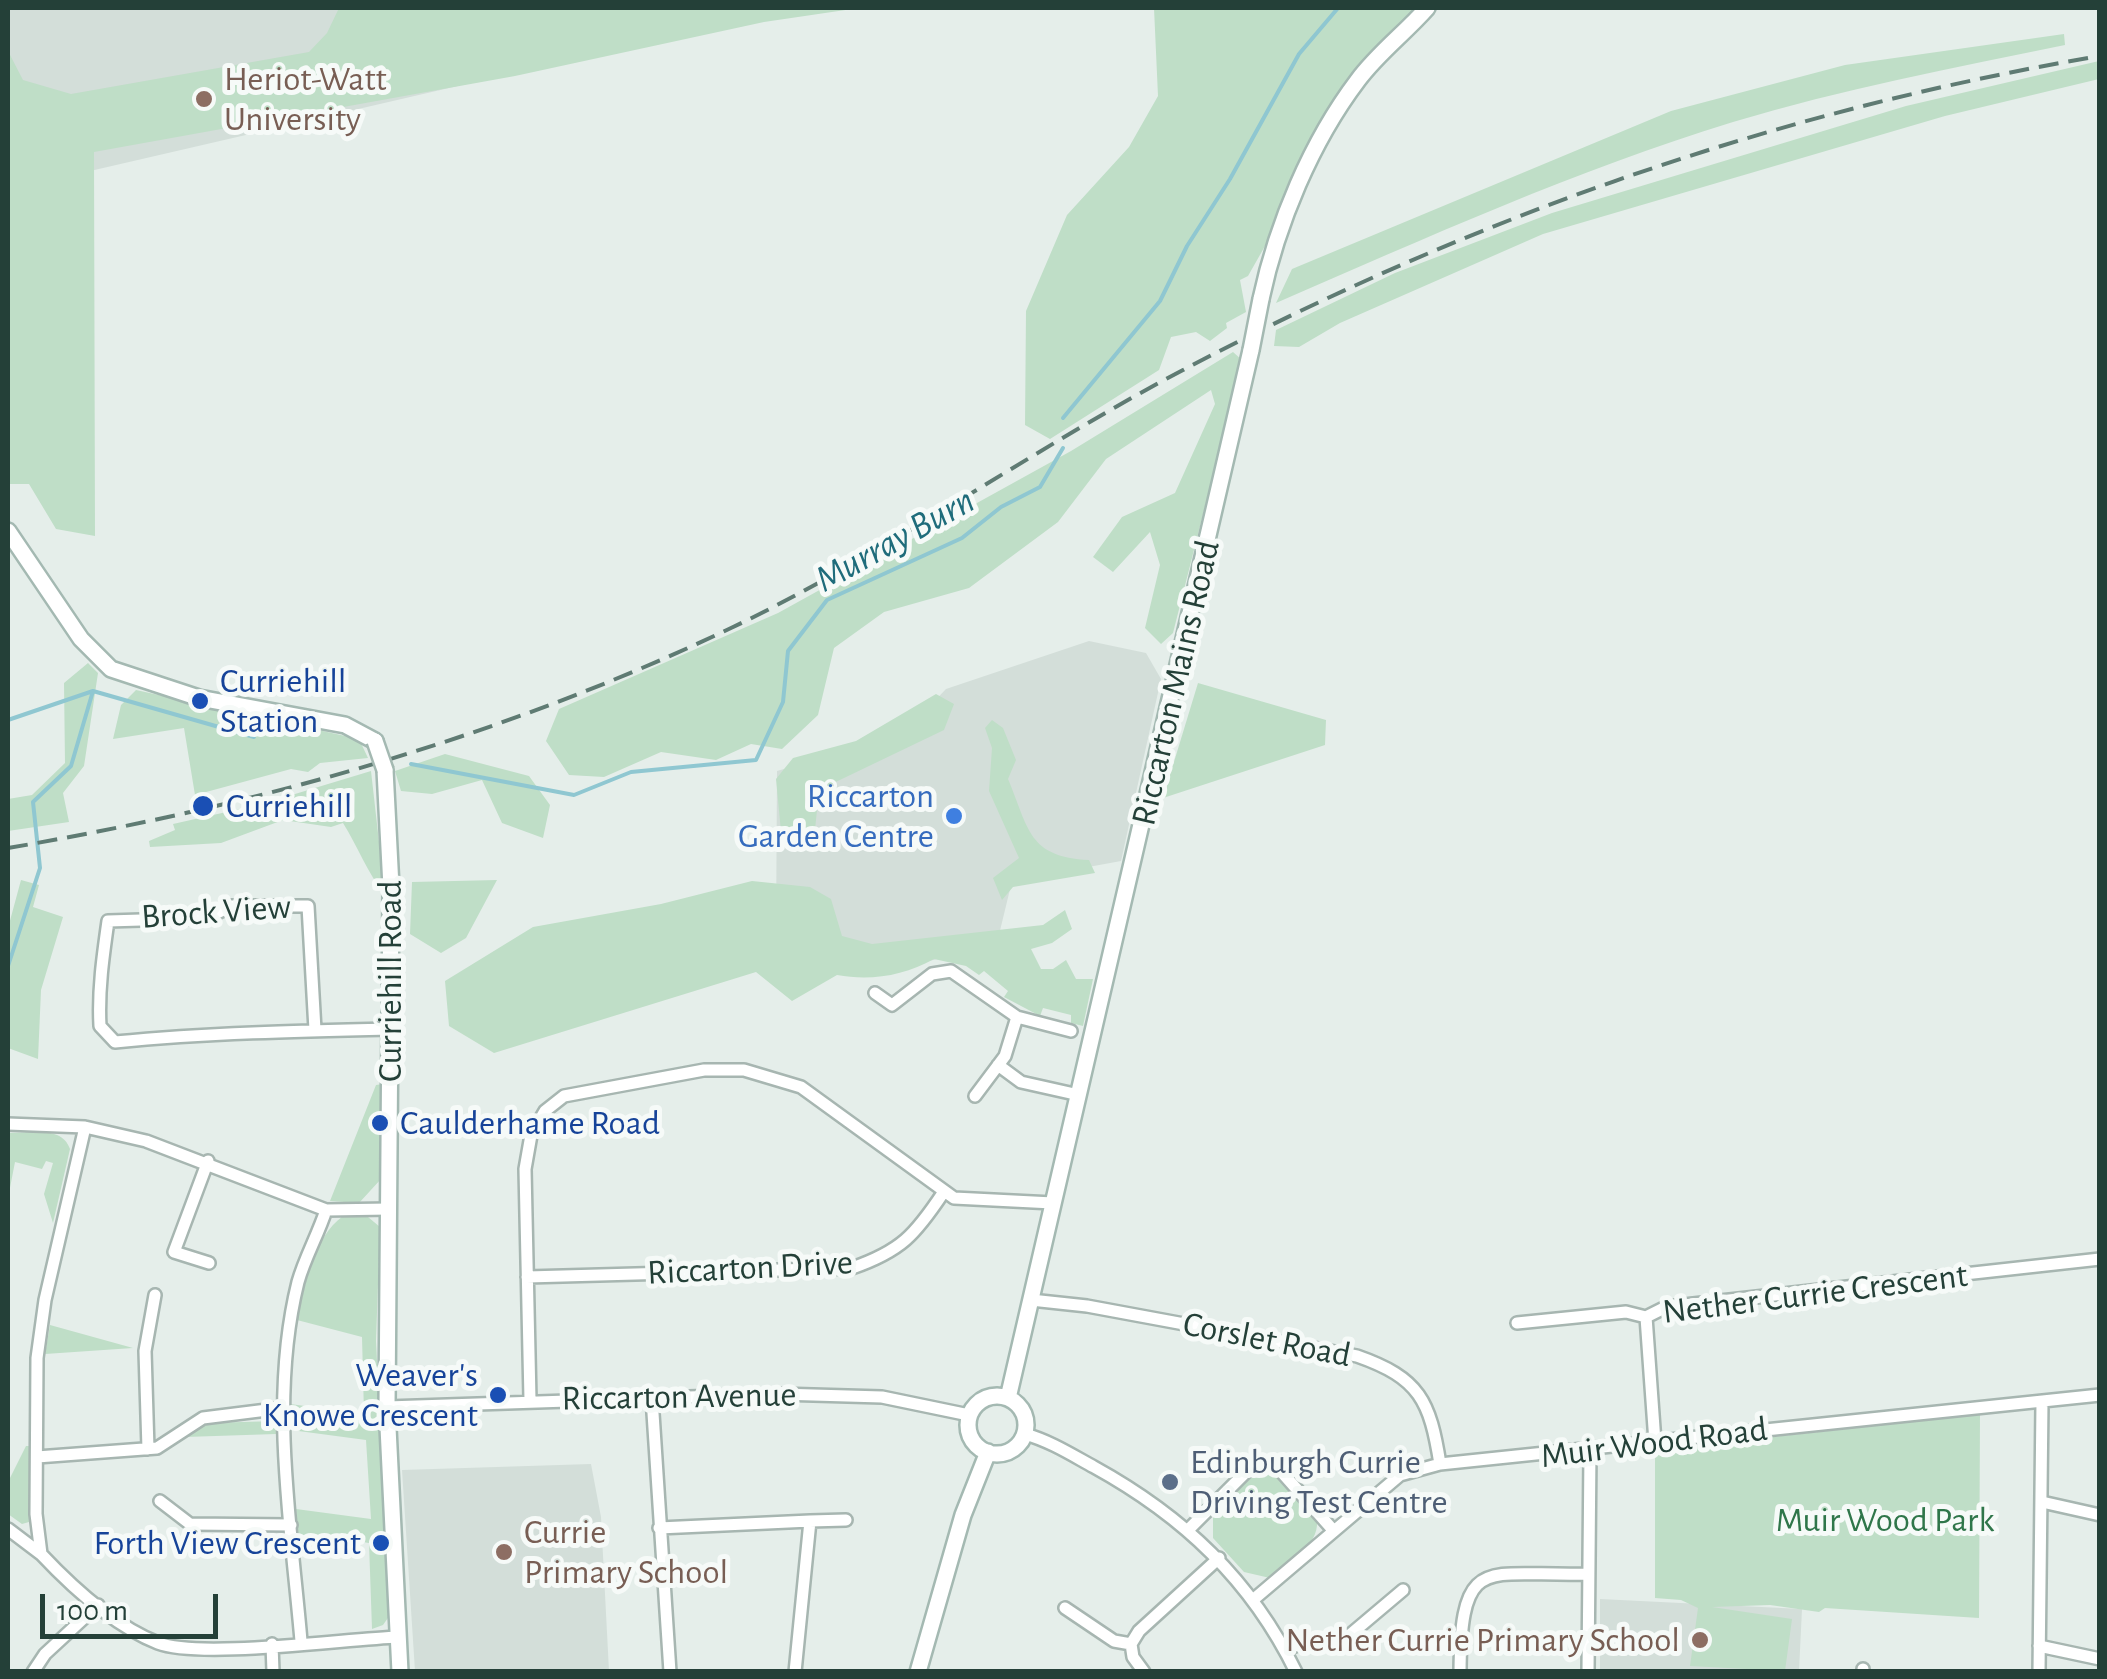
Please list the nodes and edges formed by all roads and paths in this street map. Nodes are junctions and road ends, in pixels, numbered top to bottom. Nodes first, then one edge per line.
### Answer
1 (1427, 8) edge
2 (8, 532) edge
3 (875, 993) dead end
4 (1017, 1018) junction
5 (391, 1029) junction
6 (316, 1030) junction
7 (1071, 1031) dead end
8 (998, 1065) junction
9 (1080, 1095) junction
10 (975, 1096) dead end
11 (8, 1124) edge
12 (85, 1127) junction
13 (208, 1161) junction
14 (943, 1194) junction
15 (1053, 1203) junction
16 (389, 1208) junction
17 (326, 1210) junction
18 (2100, 1258) edge
19 (209, 1263) dead end
20 (527, 1277) junction
21 (155, 1295) dead end
22 (1030, 1300) junction
23 (1646, 1317) junction
24 (1518, 1322) dead end
25 (2100, 1394) edge
26 (652, 1398) junction
27 (1008, 1398) junction
28 (530, 1400) junction
29 (2042, 1402) junction
30 (388, 1407) junction
31 (283, 1408) junction
32 (969, 1415) junction
33 (1025, 1434) junction
34 (1655, 1442) junction
35 (148, 1449) junction
36 (1590, 1450) junction
37 (988, 1452) junction
38 (37, 1457) junction
39 (1440, 1464) junction
40 (160, 1501) dead end
41 (2042, 1502) junction
42 (2100, 1515) edge
43 (846, 1520) dead end
44 (810, 1522) junction
45 (291, 1526) junction
46 (659, 1528) junction
47 (1189, 1529) junction
48 (8, 1530) edge
49 (1333, 1530) junction
50 (41, 1554) junction
51 (1219, 1558) junction
52 (1588, 1574) junction
53 (1403, 1590) dead end
54 (1254, 1599) junction
55 (98, 1605) junction
56 (1065, 1608) dead end
57 (398, 1637) junction
58 (300, 1642) junction
59 (272, 1644) junction
60 (1131, 1644) junction
61 (2039, 1646) junction
62 (1286, 1650) junction
63 (2100, 1659) edge
64 (33, 1672) edge
65 (273, 1672) edge
66 (400, 1672) edge
67 (670, 1672) edge
68 (795, 1672) edge
69 (918, 1672) edge
70 (1144, 1672) edge
71 (1296, 1672) edge
72 (1460, 1672) edge
73 (1588, 1672) edge
74 (2039, 1672) edge

1 - 9 street, Riccarton Mains Road, bridge
2 - 5 street, Curriehill Road, bridge
3 - 4 street
4 - 7 street
4 - 8 street
5 - 6 street
5 - 16 street, Curriehill Road
6 - 6 street, Brock View
8 - 9 street
8 - 10 street
9 - 15 street, Riccarton Mains Road
11 - 12 street
12 - 13 street
12 - 38 street
13 - 17 street
13 - 19 street
14 - 15 street
14 - 20 street, Riccarton Drive
14 - 20 street
15 - 22 street, Riccarton Mains Road
16 - 17 street
16 - 30 street, Curriehill Road
17 - 31 street
18 - 23 street, Nether Currie Crescent
20 - 28 street
21 - 35 street
22 - 27 street, Riccarton Mains Road
22 - 39 street, Corslet Road
23 - 24 street, Nether Currie Crescent
23 - 34 street
25 - 29 street, Muir Wood Road
26 - 28 street, Riccarton Avenue
26 - 32 street, Riccarton Avenue
26 - 46 street
27 - 32 street
27 - 33 street
28 - 30 street, Riccarton Avenue
29 - 34 street, Muir Wood Road
29 - 41 street
30 - 57 street, Curriehill Road
31 - 35 street
31 - 45 street
32 - 37 street
33 - 37 street
33 - 47 street
34 - 36 street, Muir Wood Road
35 - 38 street
36 - 39 street, Muir Wood Road
36 - 52 street
37 - 69 street
38 - 50 street
39 - 49 street, Muir Wood Road
40 - 45 street
41 - 42 street
41 - 61 street
43 - 44 street
44 - 46 street
44 - 68 street
45 - 58 street
46 - 67 street
47 - 49 street
47 - 51 street
48 - 50 street
49 - 54 street, Muir Wood Road
50 - 55 street
51 - 54 street
51 - 60 street
52 - 72 street
52 - 73 street
53 - 62 street
54 - 62 street
55 - 59 street
55 - 64 street
56 - 60 street
57 - 58 street
57 - 66 street, Curriehill Road
58 - 59 street
59 - 65 street
60 - 70 street
61 - 63 street
61 - 74 street
62 - 71 street

